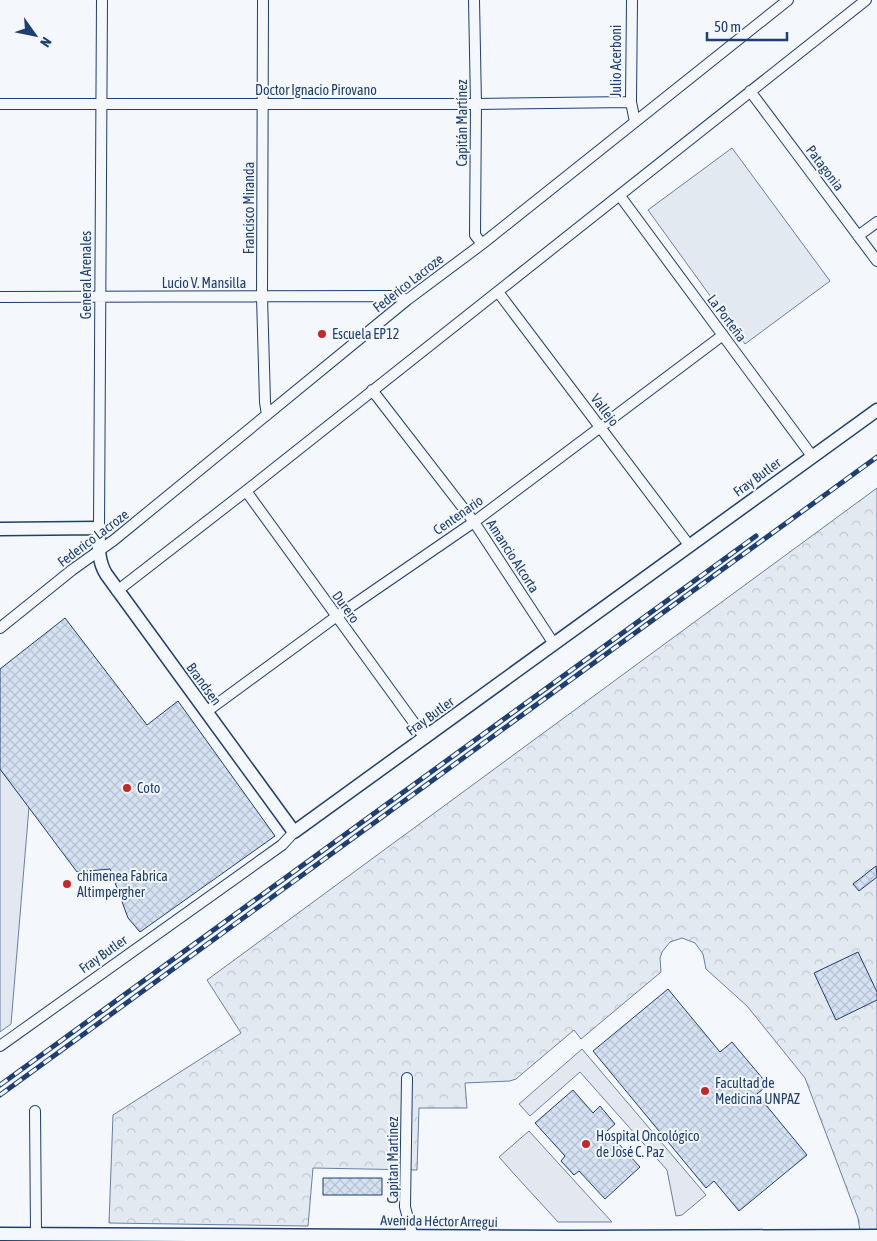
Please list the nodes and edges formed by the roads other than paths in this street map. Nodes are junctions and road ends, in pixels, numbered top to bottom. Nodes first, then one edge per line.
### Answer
1 (102, 0) edge
2 (263, 0) edge
3 (474, 0) edge
4 (632, 0) edge
5 (788, 0) edge
6 (866, 0) edge
7 (750, 91) junction
8 (631, 102) junction
9 (102, 103) junction
10 (262, 103) junction
11 (0, 104) edge
12 (476, 104) junction
13 (636, 122) junction
14 (620, 196) junction
15 (877, 222) edge
16 (858, 236) junction
17 (482, 244) junction
18 (877, 261) edge
19 (498, 292) junction
20 (0, 297) edge
21 (101, 297) junction
22 (262, 297) junction
23 (407, 300) junction
24 (723, 335) junction
25 (372, 390) junction
26 (877, 410) edge
27 (267, 415) junction
28 (600, 428) junction
29 (812, 456) junction
30 (246, 491) junction
31 (474, 522) junction
32 (99, 528) junction
33 (0, 529) edge
34 (689, 545) junction
35 (99, 551) junction
36 (117, 591) junction
37 (336, 616) junction
38 (0, 628) edge
39 (554, 644) junction
40 (206, 712) junction
41 (425, 738) junction
42 (294, 832) junction
43 (0, 1046) edge
44 (407, 1078) dead end
45 (35, 1110) dead end
46 (36, 1233) junction
47 (0, 1234) edge
48 (877, 1236) edge
49 (90, 1238) edge
50 (252, 1238) edge
51 (732, 1238) edge
52 (414, 1239) edge
53 (572, 1239) edge

1 - 9 street, General Arenales
2 - 10 street, Francisco Miranda
3 - 12 street, Capitán Martínez
4 - 8 street, Julio Acerboni
5 - 13 street, Federico Lacroze
6 - 7 street
7 - 14 street
7 - 16 street, Patagonia
8 - 12 street, Doctor Ignacio Pirovano
8 - 13 street, Julio Acerboni
9 - 10 street, Doctor Ignacio Pirovano
9 - 11 street, Doctor Ignacio Pirovano
9 - 21 street, General Arenales
10 - 12 street, Doctor Ignacio Pirovano
10 - 22 street, Francisco Miranda
12 - 17 street, Capitán Martínez
13 - 17 street, Federico Lacroze
14 - 19 street
14 - 24 street, La Porteña
15 - 16 street
16 - 18 street, Patagonia
17 - 23 street, Federico Lacroze
19 - 25 street
19 - 28 street, Vallejo
20 - 21 street, Lucio V. Mansilla
21 - 22 street, Lucio V. Mansilla
21 - 32 street, General Arenales
22 - 23 street, Lucio V. Mansilla
22 - 27 street, Francisco Miranda
23 - 27 street, Federico Lacroze
24 - 28 street, Centenario
24 - 29 street, La Porteña
25 - 30 street
25 - 31 street, Amancio Alcorta
26 - 29 street, Fray Butler
27 - 35 street, Federico Lacroze
28 - 31 street, Centenario
28 - 34 street, Vallejo
29 - 34 street, Fray Butler
30 - 36 street
30 - 37 street, Durero
31 - 37 street, Centenario
31 - 39 street, Amancio Alcorta
32 - 33 street
32 - 35 street, General Arenales
34 - 39 street, Fray Butler
35 - 36 street, Brandsen
35 - 38 street, Federico Lacroze
36 - 40 street, Brandsen
37 - 40 street, Centenario
37 - 41 street, Durero
39 - 41 street, Fray Butler
40 - 42 street, Brandsen
41 - 42 street, Fray Butler
42 - 43 street, Fray Butler
44 - 52 street, Capitan Martinez
45 - 46 street
46 - 47 street, Avenida Héctor Arregui
46 - 49 street, Avenida Héctor Arregui
48 - 51 street, Avenida Héctor Arregui
49 - 50 street, Avenida Héctor Arregui
50 - 52 street, Avenida Héctor Arregui
51 - 53 street, Avenida Héctor Arregui
52 - 53 street, Avenida Héctor Arregui

